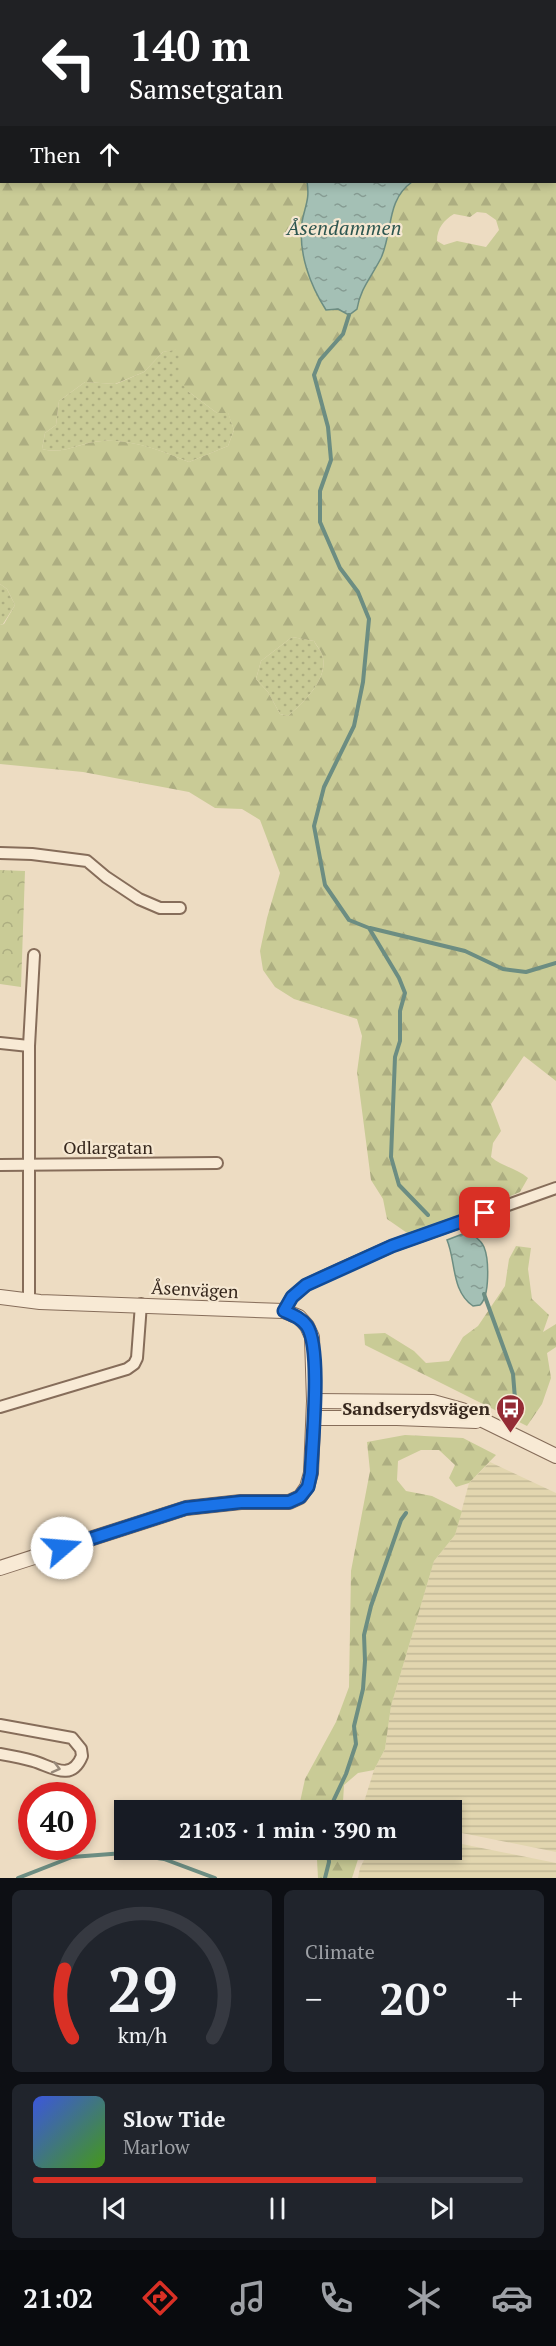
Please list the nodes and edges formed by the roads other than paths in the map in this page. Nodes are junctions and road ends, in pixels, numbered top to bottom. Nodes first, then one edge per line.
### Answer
1 (0, 853) edge
2 (180, 908) dead end
3 (34, 955) dead end
4 (0, 1043) edge
5 (29, 1046) junction
6 (217, 1162) dead end
7 (30, 1164) junction
8 (0, 1165) edge
9 (556, 1188) edge
10 (0, 1298) edge
11 (29, 1301) junction
12 (141, 1304) junction
13 (284, 1311) junction
14 (314, 1401) junction
15 (0, 1407) edge
16 (314, 1419) junction
17 (486, 1422) junction
18 (556, 1456) edge
19 (0, 1568) edge
20 (0, 1725) edge
21 (0, 1754) edge

1 - 2 street
3 - 5 street
4 - 5 street
5 - 7 street
6 - 7 street, Odlargatan
7 - 8 street, Odlargatan
7 - 11 street
9 - 13 street
10 - 11 street, Åsenvägen
11 - 12 street, Åsenvägen
12 - 13 street, Åsenvägen
12 - 15 street
13 - 14 street
14 - 16 street
14 - 17 street
16 - 17 street
16 - 19 street
17 - 18 street
21 -> 20 street

